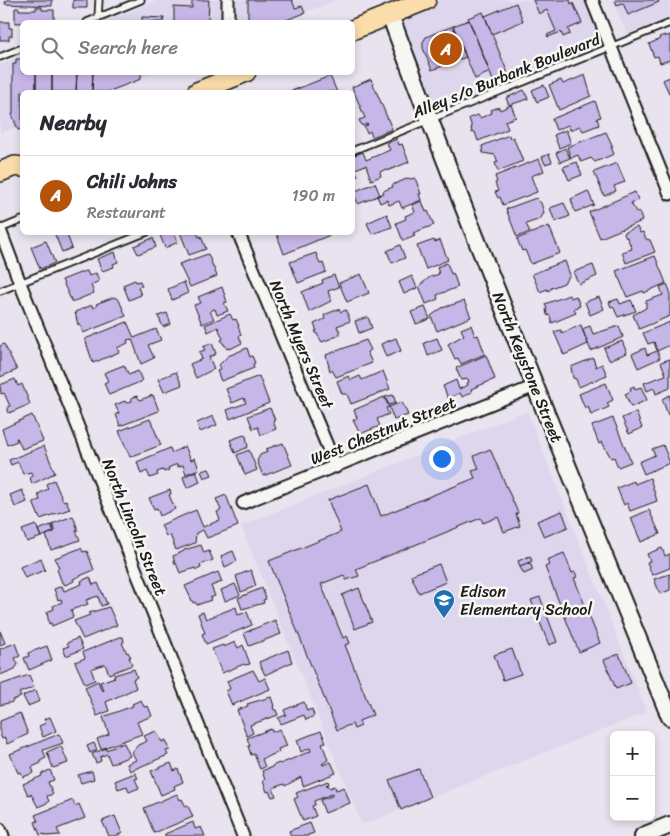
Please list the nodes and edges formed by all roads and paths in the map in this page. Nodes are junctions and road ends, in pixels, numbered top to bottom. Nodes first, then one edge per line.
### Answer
1 (98, 0) edge
2 (141, 0) edge
3 (228, 0) edge
4 (426, 0) edge
5 (592, 0) edge
6 (390, 15) junction
7 (98, 18) junction
8 (92, 20) edge
9 (228, 20) edge
10 (670, 24) edge
11 (355, 29) edge
12 (610, 48) junction
13 (20, 49) edge
14 (0, 57) edge
15 (228, 76) edge
16 (201, 90) edge
17 (429, 120) junction
18 (355, 150) edge
19 (670, 194) edge
20 (20, 221) edge
21 (0, 229) edge
22 (140, 235) edge
23 (239, 235) edge
24 (20, 283) junction
25 (0, 291) edge
26 (535, 386) junction
27 (336, 467) junction
28 (243, 504) dead end
29 (670, 717) edge
30 (670, 825) edge
31 (0, 829) edge
32 (3, 836) edge
33 (243, 836) edge
34 (643, 836) edge

1 - 7 lane
2 - 7 lane
3 - 9 street
4 - 6 main road
5 - 12 street
6 - 11 main road
6 - 17 street, North Keystone Street
7 - 8 lane
10 - 12 lane, Alley s/o Burbank Boulevard
12 - 17 lane, Alley s/o Burbank Boulevard
12 - 19 street
13 - 14 lane
15 - 16 main road
17 - 18 lane, Alley s/o Burbank Boulevard
17 - 26 street, North Keystone Street
20 - 21 lane
21 - 24 street, North Lincoln Street
22 - 24 lane
23 - 27 street, North Myers Street
24 - 25 lane
24 - 33 street, North Lincoln Street
26 - 27 street, West Chestnut Street
26 - 29 street, North Keystone Street
27 - 28 street, West Chestnut Street
30 - 34 street
31 - 32 street

